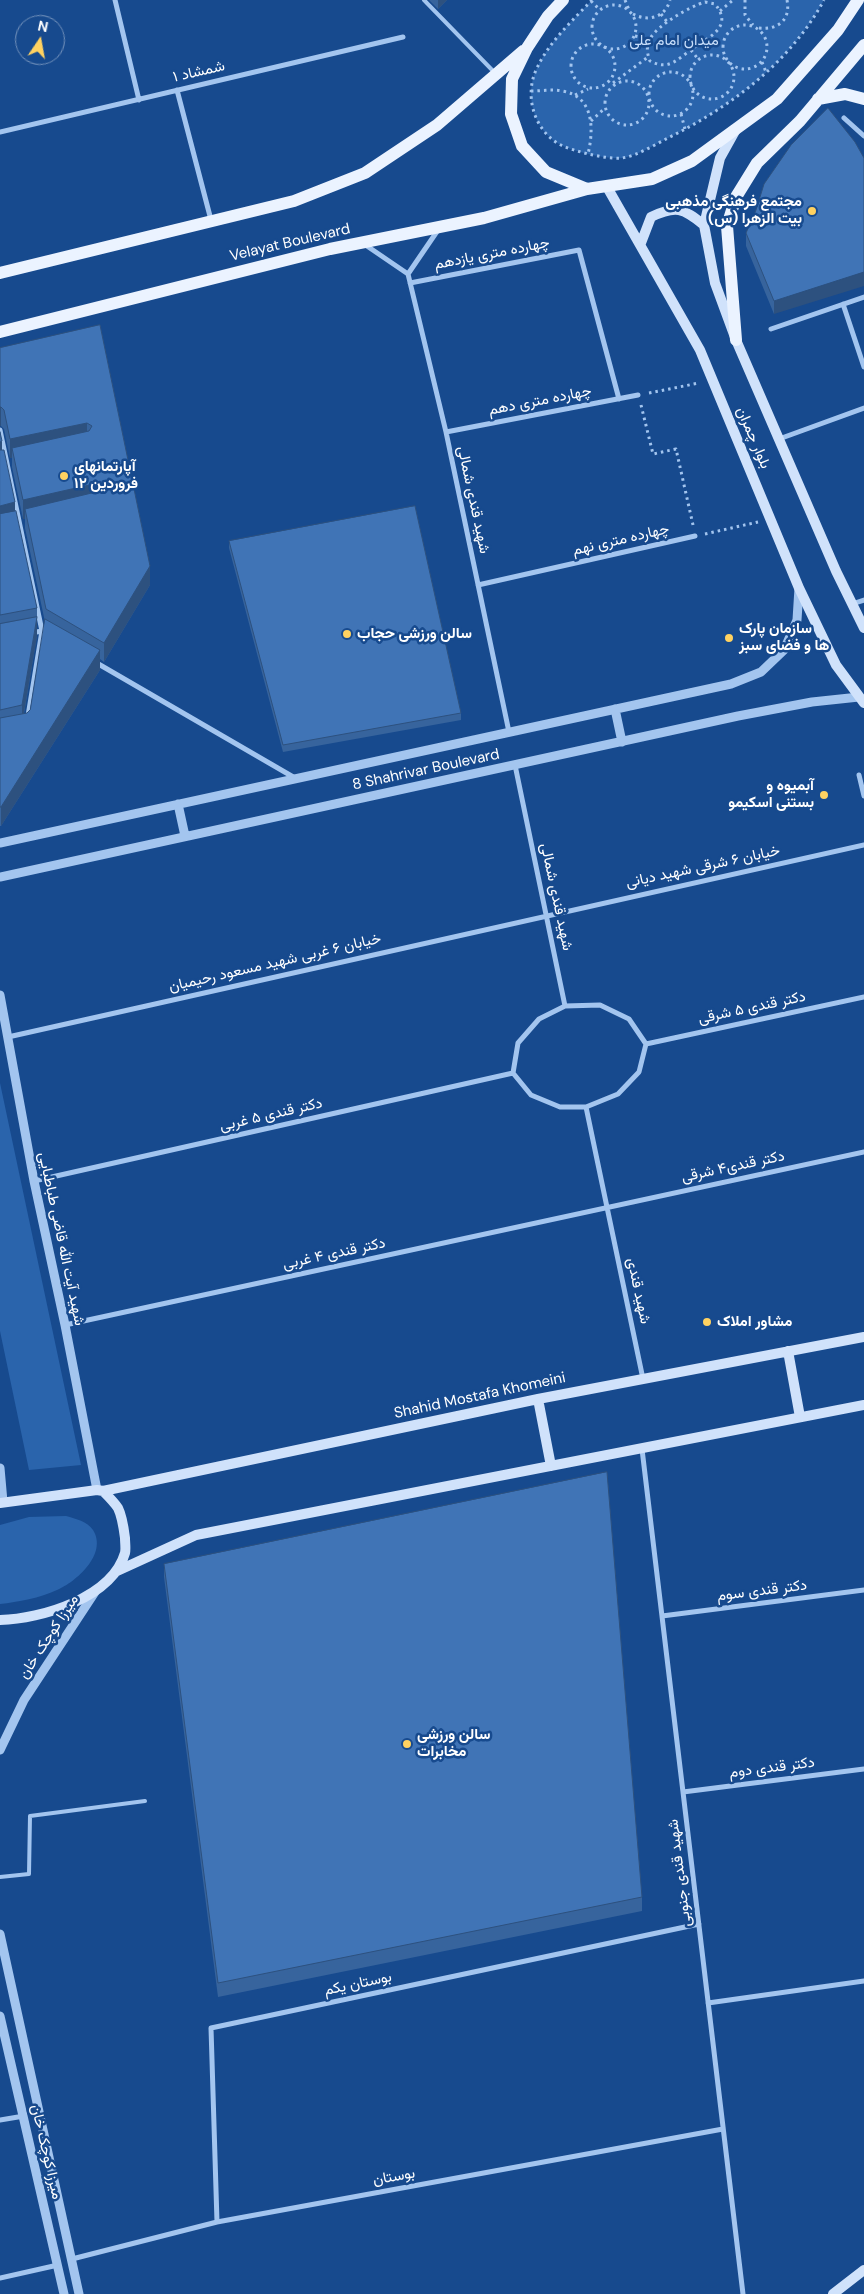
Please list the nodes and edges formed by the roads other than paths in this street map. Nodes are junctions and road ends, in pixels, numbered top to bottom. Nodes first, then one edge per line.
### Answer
1 (115, 0) edge
2 (424, 0) edge
3 (563, 0) edge
4 (859, 1) edge
5 (403, 37) dead end
6 (864, 46) edge
7 (527, 48) junction
8 (496, 74) junction
9 (177, 90) junction
10 (818, 99) junction
11 (864, 99) edge
12 (139, 100) junction
13 (844, 118) dead end
14 (735, 131) junction
15 (0, 132) edge
16 (864, 136) edge
17 (607, 187) junction
18 (587, 189) junction
19 (211, 220) junction
20 (704, 225) junction
21 (440, 227) junction
22 (362, 242) junction
23 (641, 243) junction
24 (0, 273) edge
25 (408, 274) junction
26 (410, 283) junction
27 (864, 297) edge
28 (843, 304) junction
29 (771, 330) dead end
30 (0, 332) edge
31 (736, 340) junction
32 (864, 367) edge
33 (638, 395) road end
34 (619, 399) junction
35 (864, 408) edge
36 (0, 430) edge
37 (446, 432) junction
38 (779, 439) junction
39 (16, 462) edge
40 (7, 464) junction
41 (0, 465) edge
42 (28, 522) edge
43 (20, 524) junction
44 (13, 526) edge
45 (696, 536) road end
46 (478, 584) junction
47 (798, 588) junction
48 (864, 600) edge
49 (852, 604) junction
50 (864, 628) edge
51 (42, 631) junction
52 (25, 634) edge
53 (59, 641) edge
54 (93, 660) edge
55 (862, 700) edge
56 (615, 709) junction
57 (28, 718) edge
58 (508, 732) junction
59 (622, 742) junction
60 (515, 765) junction
61 (859, 775) dead end
62 (296, 779) junction
63 (864, 796) edge
64 (178, 804) junction
65 (185, 836) junction
66 (0, 843) edge
67 (864, 845) edge
68 (0, 877) edge
69 (547, 914) junction
70 (0, 995) edge
71 (864, 997) edge
72 (565, 1006) junction
73 (8, 1037) junction
74 (646, 1044) junction
75 (513, 1073) junction
76 (586, 1107) junction
77 (864, 1152) edge
78 (34, 1181) junction
79 (608, 1208) junction
80 (65, 1325) junction
81 (864, 1337) edge
82 (788, 1352) junction
83 (643, 1379) junction
84 (538, 1399) junction
85 (864, 1404) edge
86 (800, 1417) junction
87 (642, 1448) junction
88 (551, 1466) junction
89 (0, 1468) edge
90 (100, 1490) junction
91 (2, 1502) edge
92 (115, 1572) junction
93 (864, 1590) edge
94 (95, 1592) junction
95 (662, 1616) junction
96 (0, 1620) edge
97 (0, 1750) edge
98 (864, 1769) edge
99 (683, 1792) junction
100 (145, 1801) dead end
101 (0, 1877) edge
102 (699, 1924) junction
103 (0, 1934) edge
104 (864, 1981) edge
105 (708, 2003) junction
106 (0, 2016) edge
107 (24, 2116) junction
108 (0, 2120) edge
109 (723, 2129) junction
110 (217, 2222) junction
111 (72, 2259) junction
112 (58, 2265) junction
113 (864, 2270) edge
114 (0, 2278) edge
115 (64, 2294) edge
116 (79, 2294) edge
117 (743, 2294) edge
118 (833, 2294) edge

1 - 12 street
2 - 8 lane
3 - 7 main road
4 - 14 main road, Velayat Boulevard
5 - 9 street, شمشاد ۱
6 - 10 main road
7 - 8 main road
7 - 18 main road
8 - 19 main road
9 - 12 street, شمشاد ۱
9 - 19 street
10 - 11 main road
10 - 31 main road
12 - 15 street, شمشاد ۱
13 - 16 street
14 - 17 main road, Velayat Boulevard
14 - 20 main road, بلوار چمران
17 - 18 main road, Velayat Boulevard
17 - 23 main road, بلوار چمران
18 - 21 main road, Velayat Boulevard
19 - 24 main road
20 - 23 main road
20 - 31 main road, بلوار چمران
21 - 22 main road, Velayat Boulevard
21 - 25 street
22 - 25 street
22 - 30 main road, Velayat Boulevard
23 - 47 main road, بلوار چمران
25 - 26 street, شهید قندی شمالی
26 - 34 street, چهارده متری یازدهم
26 - 37 street, شهید قندی شمالی
27 - 28 street
28 - 29 street
28 - 32 street
31 - 38 main road, بلوار چمران
33 - 34 street, چهارده متری دهم
34 - 37 street, چهارده متری دهم
35 - 38 street
36 - 40 street
37 - 46 street, شهید قندی شمالی
38 - 49 main road, بلوار چمران
39 - 40 street
40 - 41 street
40 - 43 street
42 - 43 street
43 - 44 street
43 - 51 street
45 - 46 street, چهارده متری نهم
46 - 58 street, شهید قندی شمالی
47 - 55 main road, بلوار چمران
47 - 56 street, 8 Shahrivar Boulevard
48 - 49 street
49 - 50 main road, بلوار چمران
51 - 52 street
51 - 53 street
51 - 57 street
54 - 62 street
55 - 59 street, 8 Shahrivar Boulevard
56 - 58 street, 8 Shahrivar Boulevard
56 - 59 street
58 - 62 street, 8 Shahrivar Boulevard
59 - 60 street, 8 Shahrivar Boulevard
60 - 65 street, 8 Shahrivar Boulevard
60 - 69 street, شهید قندی شمالی
61 - 63 street
62 - 64 street, 8 Shahrivar Boulevard
64 - 65 street
64 - 66 street, 8 Shahrivar Boulevard
65 - 68 street, 8 Shahrivar Boulevard
67 - 69 street, خیابان ۶ شرقی شهید دیانی
69 - 72 street, شهید قندی شمالی
69 - 73 street, خیابان ۶ غربی شهید مسعود رحیمیان
70 - 73 street, شهید آیت الله قاضی طباطبایی
71 - 74 street, دکتر قندی ۵ شرقی
72 - 74 street
72 - 75 street
73 - 78 street, شهید آیت الله قاضی طباطبایی
74 - 76 street
75 - 76 street
75 - 78 street, دکتر قندی ۵ غربی
76 - 79 street, شهید قندی
77 - 79 street, دکتر قندی۴ شرقی
78 - 80 street, شهید آیت الله قاضی طباطبایی
79 - 80 street, دکتر قندی ۴ غربی
79 - 83 street, شهید قندی
80 - 90 street, شهید آیت الله قاضی طباطبایی
81 - 82 main road, Shahid Mostafa Khomeini
82 - 83 main road, Shahid Mostafa Khomeini
82 - 86 main road
83 - 84 main road, Shahid Mostafa Khomeini
84 - 88 main road
84 - 90 main road, Shahid Mostafa Khomeini
85 - 86 main road
86 - 87 main road
87 - 88 main road
87 - 95 street, شهید قندی جنوبی
88 - 92 main road
89 - 91 street
90 - 91 main road, Shahid Mostafa Khomeini
90 - 92 main road
92 - 94 main road
93 - 95 street, دکتر قندی سوم
94 - 96 main road
94 - 97 street, میرزا کوچک خان
95 - 99 street, شهید قندی جنوبی
98 - 99 street, دکتر قندی دوم
99 - 102 street, شهید قندی جنوبی
100 - 101 lane
102 - 105 street, شهید قندی جنوبی
102 - 110 street, بوستان یکم
103 - 111 street
104 - 105 street
105 - 109 street, شهید قندی جنوبی
106 - 107 street, میرزا کوچک خان
107 - 108 street
107 - 112 street, میرزا کوچک خان
109 - 110 street, بوستان
109 - 117 street, شهید قندی جنوبی
110 - 111 street, بوستان
111 - 116 street
112 - 114 street
112 - 115 street, میرزا کوچک خان
113 - 118 main road

